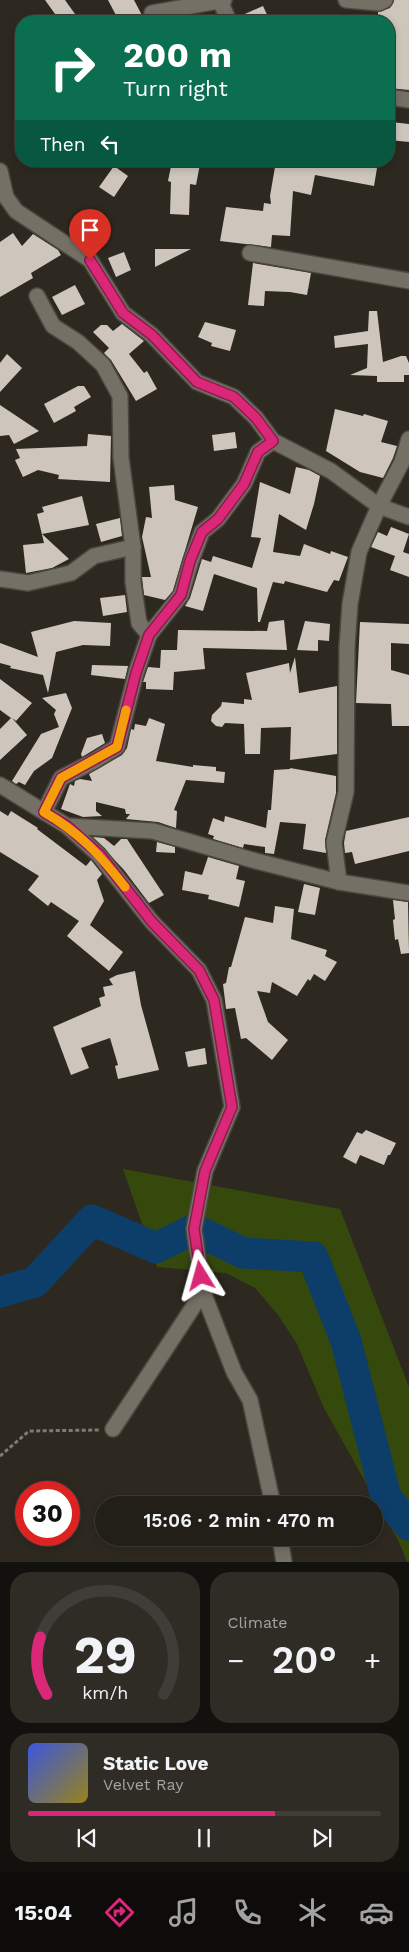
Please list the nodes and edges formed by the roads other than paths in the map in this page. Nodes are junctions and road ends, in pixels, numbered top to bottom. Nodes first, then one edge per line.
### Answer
1 (346, 0) edge
2 (385, 0) edge
3 (222, 1) edge
4 (191, 3) edge
5 (152, 13) dead end
6 (227, 15) edge
7 (395, 98) edge
8 (409, 100) edge
9 (0, 171) edge
10 (250, 253) dead end
11 (409, 281) edge
12 (37, 296) dead end
13 (409, 438) edge
14 (273, 441) junction
15 (379, 506) junction
16 (409, 517) edge
17 (133, 547) junction
18 (0, 579) edge
19 (149, 635) junction
20 (0, 785) edge
21 (44, 812) junction
22 (67, 826) junction
23 (339, 882) junction
24 (409, 893) edge
25 (203, 1292) junction
26 (112, 1429) road end
27 (271, 1496) edge
28 (281, 1546) edge
29 (284, 1562) edge

1 - 2 street
3 - 4 street
3 - 6 street
4 - 5 street
7 - 8 street
9 - 14 street
10 - 11 street
12 - 17 street
13 - 15 street
14 - 15 street
14 - 19 street
15 - 16 street
15 - 23 street
17 - 18 street
17 - 19 street
19 - 21 street
20 - 21 street
21 - 22 street
22 - 23 street
22 - 25 street
23 - 24 street
25 - 26 street
25 - 27 street
28 - 29 street

